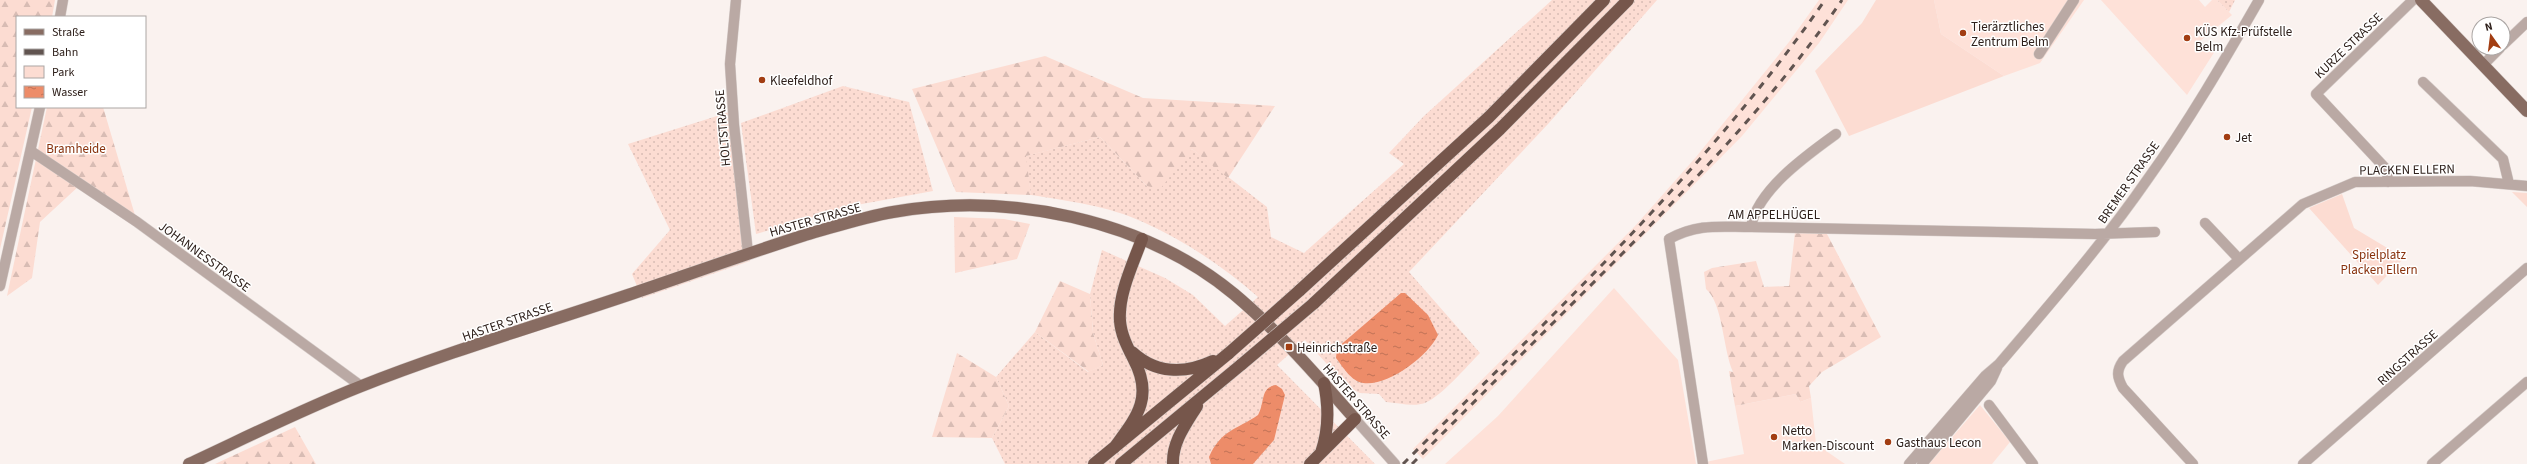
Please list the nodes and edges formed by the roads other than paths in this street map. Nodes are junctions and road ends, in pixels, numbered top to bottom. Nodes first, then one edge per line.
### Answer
1 (63, 0) edge
2 (736, 0) edge
3 (1604, 0) edge
4 (1628, 0) edge
5 (2074, 0) edge
6 (2259, 0) edge
7 (2413, 0) edge
8 (2421, 0) edge
9 (60, 16) edge
10 (2527, 22) edge
11 (2511, 38) edge
12 (2039, 54) dead end
13 (2492, 56) edge
14 (2483, 65) junction
15 (2423, 82) dead end
16 (40, 108) edge
17 (2527, 111) edge
18 (1836, 134) dead end
19 (30, 151) junction
20 (2388, 182) junction
21 (2509, 184) junction
22 (2527, 186) edge
23 (2205, 223) dead end
24 (1751, 227) junction
25 (2155, 232) dead end
26 (2108, 233) junction
27 (1142, 239) junction
28 (748, 253) junction
29 (2239, 259) junction
30 (2527, 268) edge
31 (0, 286) edge
32 (1128, 349) junction
33 (1229, 353) junction
34 (1999, 364) junction
35 (2527, 382) edge
36 (1324, 384) junction
37 (361, 386) junction
38 (1202, 398) junction
39 (1989, 405) dead end
40 (1355, 419) junction
41 (1114, 448) junction
42 (1321, 453) junction
43 (189, 464) edge
44 (1094, 464) edge
45 (1121, 464) edge
46 (1173, 464) edge
47 (1310, 464) edge
48 (1395, 464) edge
49 (1703, 464) edge
50 (1909, 464) edge
51 (1922, 464) edge
52 (2033, 464) edge
53 (2193, 464) edge
54 (2303, 464) edge
55 (2432, 464) edge

1 - 9 street
2 - 28 street, HOLTSTRASSE
3 - 33 highway, bridge
4 - 38 highway, bridge
5 - 12 street
6 - 26 street, BREMER STRASSE
7 - 20 street, KURZE STRASSE
8 - 14 main road
10 - 11 street
13 - 14 street
14 - 17 main road
15 - 21 street
16 - 19 street
18 - 24 street
19 - 31 street
19 - 37 street, JOHANNESSTRASSE
20 - 21 street, PLACKEN ELLERN
20 - 29 street, PLACKEN ELLERN
21 - 22 street, PLACKEN ELLERN
23 - 29 street
24 - 26 street, AM APPELHÜGEL
24 - 49 street, AM APPELHÜGEL
25 - 26 street
26 - 34 street, BREMER STRASSE
27 - 28 main road, HASTER STRASSE
27 - 32 highway
27 - 36 main road, HASTER STRASSE
28 - 37 main road, HASTER STRASSE
29 - 53 street, PLACKEN ELLERN
30 - 54 street, RINGSTRASSE
32 - 33 highway
32 - 41 highway
33 - 41 highway
34 - 50 street, BREMER STRASSE
34 - 51 street, BREMER STRASSE
35 - 55 street
36 - 40 main road, HASTER STRASSE
36 - 42 highway
37 - 43 main road, HASTER STRASSE
38 - 45 highway
38 - 46 highway
39 - 52 street
40 - 42 highway
40 - 48 street, HASTER STRASSE
41 - 44 highway
42 - 47 highway

